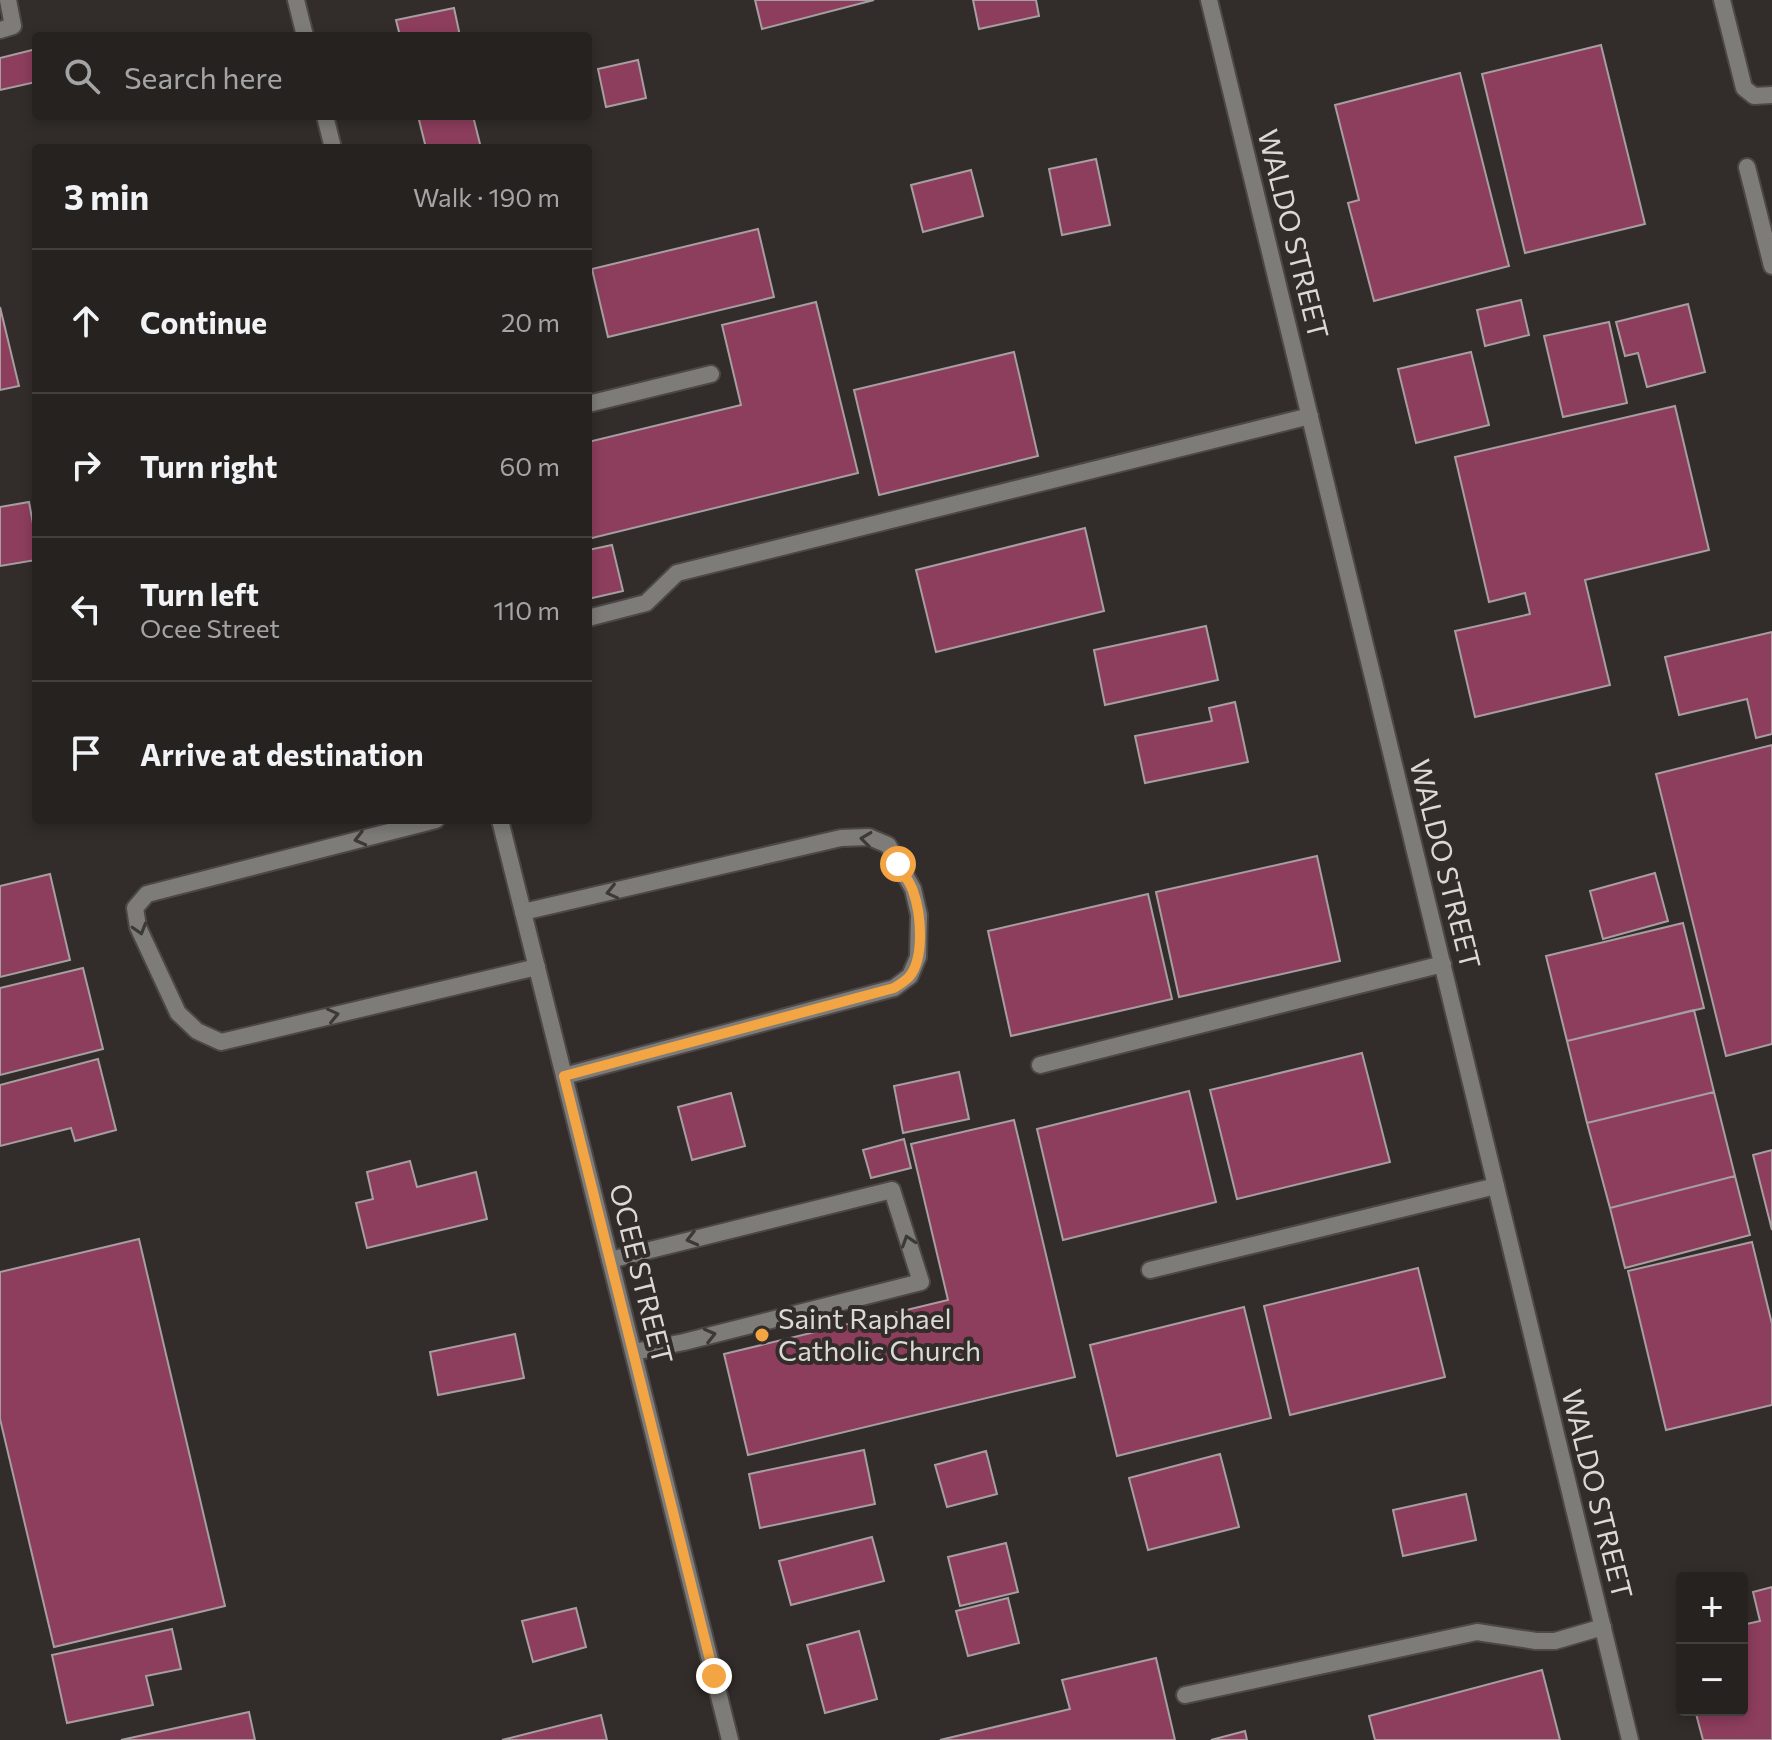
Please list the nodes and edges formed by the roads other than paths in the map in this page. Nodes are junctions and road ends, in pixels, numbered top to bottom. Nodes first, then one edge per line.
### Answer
1 (8, 0) edge
2 (296, 0) edge
3 (1209, 0) edge
4 (1722, 0) edge
5 (0, 30) edge
6 (304, 32) edge
7 (1772, 95) edge
8 (326, 120) edge
9 (332, 144) edge
10 (1747, 167) dead end
11 (1772, 266) edge
12 (711, 374) dead end
13 (592, 403) edge
14 (1310, 416) junction
15 (592, 617) edge
16 (420, 824) edge
17 (501, 824) edge
18 (523, 912) junction
19 (1443, 964) junction
20 (537, 967) junction
21 (1040, 1065) dead end
22 (564, 1076) junction
23 (1496, 1186) junction
24 (610, 1260) junction
25 (1150, 1270) dead end
26 (634, 1352) junction
27 (1603, 1627) junction
28 (1185, 1695) dead end
29 (730, 1740) edge
30 (1630, 1740) edge

1 - 5 street
2 - 6 street
3 - 14 street, WALDO STREET
4 - 7 street
8 - 9 street
10 - 11 street
12 - 13 street
14 - 15 street
14 - 19 street, WALDO STREET
16 -> 20 street
17 - 18 street, OCEE STREET
18 - 20 street, OCEE STREET
22 -> 18 street
19 - 21 street
19 - 23 street, WALDO STREET
20 - 22 street, OCEE STREET
22 - 24 street, OCEE STREET
23 - 25 street
23 - 27 street, WALDO STREET
24 - 26 street, OCEE STREET
26 -> 24 street
26 - 29 street, OCEE STREET
27 - 28 street
27 - 30 street, WALDO STREET

